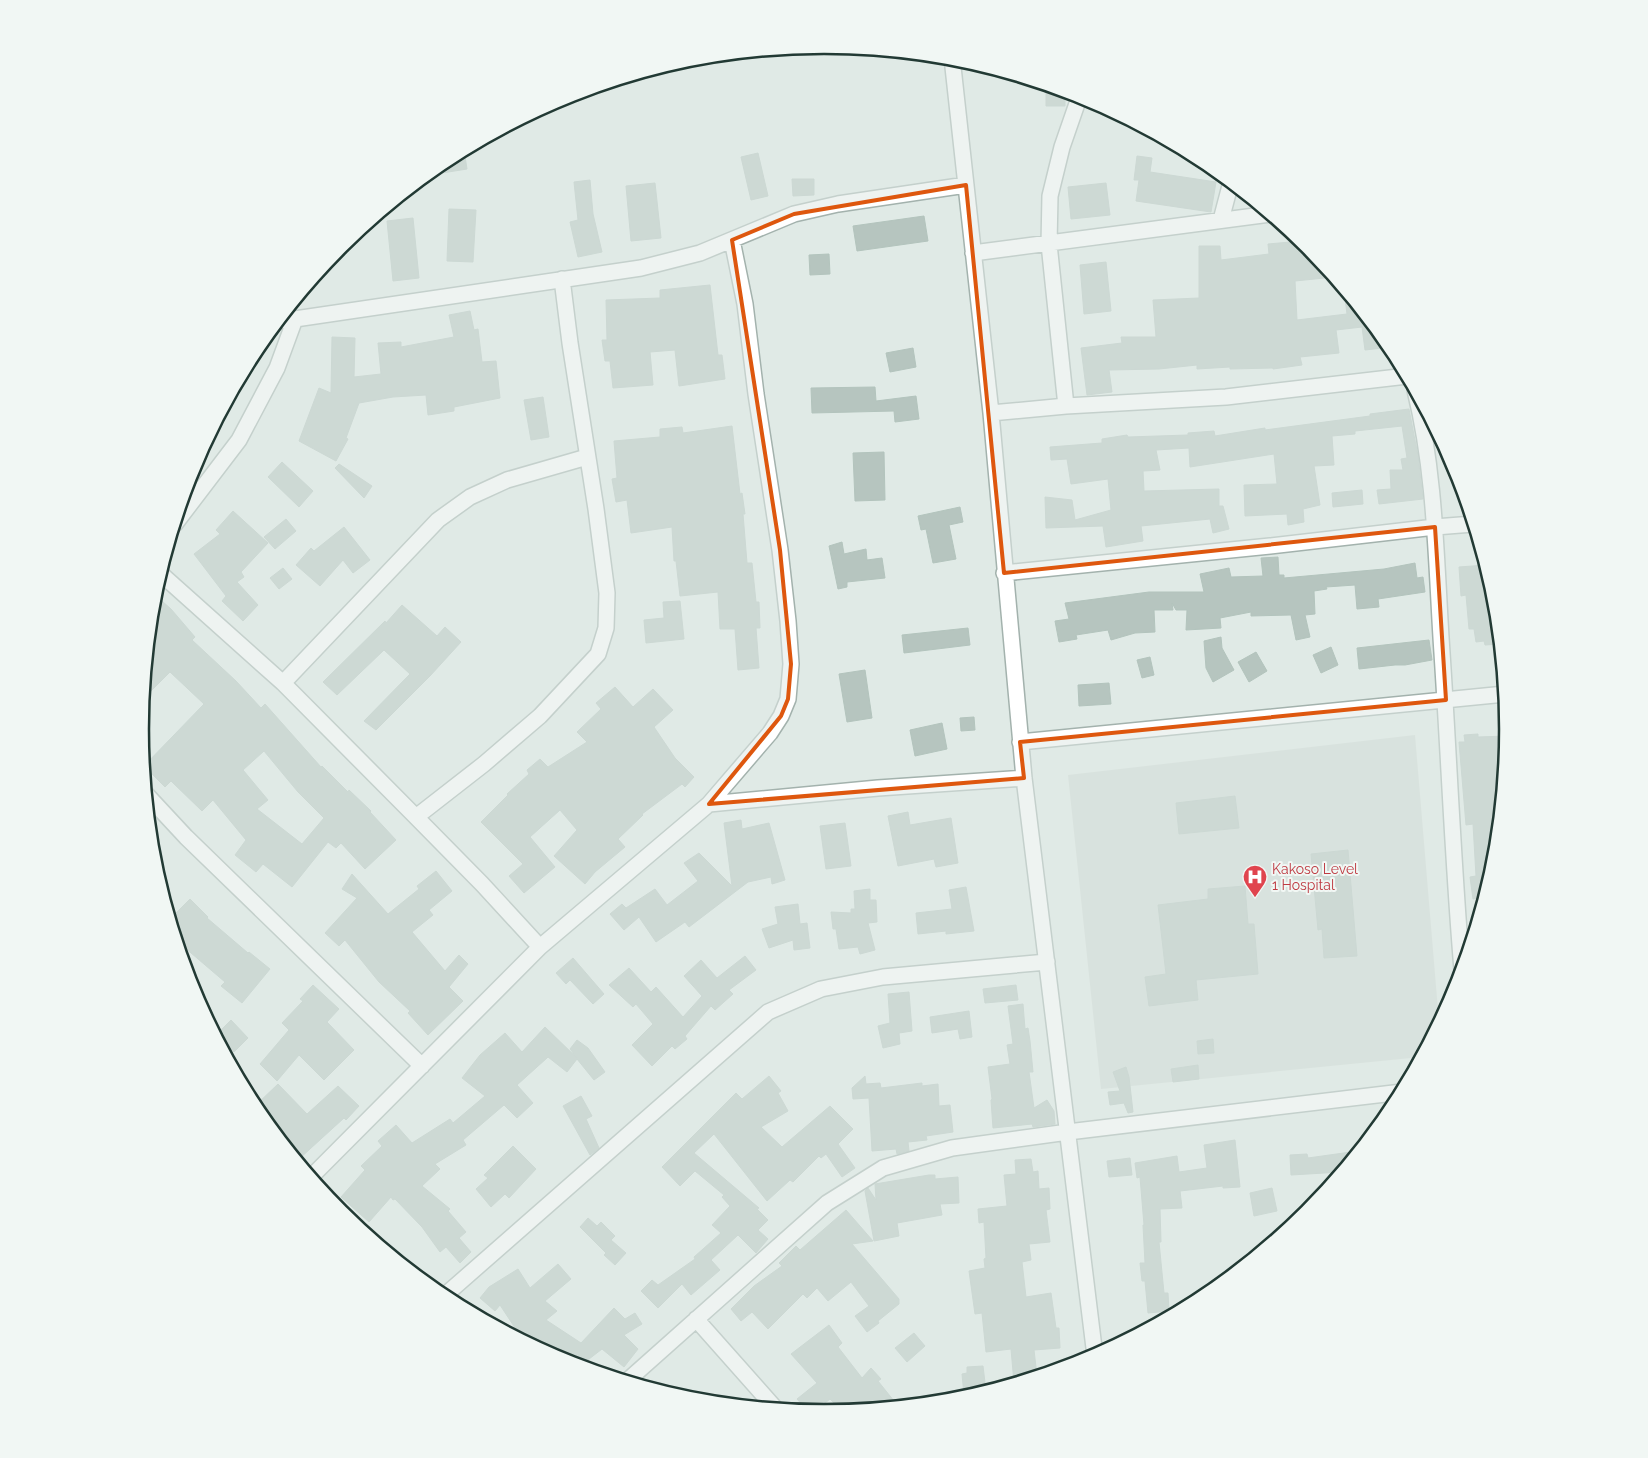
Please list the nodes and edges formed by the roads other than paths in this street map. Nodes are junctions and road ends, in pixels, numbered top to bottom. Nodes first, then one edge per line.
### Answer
1 (953, 67) edge
2 (1077, 103) edge
3 (966, 186) junction
4 (1229, 189) edge
5 (1262, 215) edge
6 (1221, 220) junction
7 (732, 240) junction
8 (1049, 244) junction
9 (973, 253) junction
10 (562, 279) junction
11 (295, 319) junction
12 (287, 320) edge
13 (1400, 377) edge
14 (1066, 406) junction
15 (1420, 412) edge
16 (991, 413) junction
17 (588, 457) junction
18 (186, 510) edge
19 (1467, 524) edge
20 (1435, 527) junction
21 (1004, 572) junction
22 (166, 578) edge
23 (283, 683) junction
24 (1498, 695) edge
25 (1446, 700) junction
26 (1020, 742) junction
27 (1024, 778) junction
28 (153, 802) edge
29 (710, 804) junction
30 (416, 817) junction
31 (1466, 933) edge
32 (540, 947) junction
33 (1047, 962) junction
34 (422, 1066) junction
35 (1392, 1093) edge
36 (1068, 1132) junction
37 (315, 1173) edge
38 (450, 1291) edge
39 (696, 1319) junction
40 (1094, 1348) edge
41 (633, 1376) edge
42 (770, 1402) edge

1 - 3 street
2 - 8 street
3 - 7 street
3 - 9 street
4 - 6 street
5 - 6 street
6 - 8 street
7 - 10 street
7 - 29 street
8 - 9 street
8 - 14 street
9 - 16 street
10 - 11 street
10 - 17 street
11 - 12 street
11 - 18 street
13 - 14 street
14 - 16 street
15 - 20 street
16 - 21 street
17 - 23 street
17 - 30 street
19 - 20 street
20 - 21 street
20 - 25 street
21 - 26 street
22 - 23 street
23 - 30 street
24 - 25 street
25 - 26 street
25 - 31 street
26 - 27 street
27 - 29 street
27 - 33 street
28 - 34 street
29 - 32 street
30 - 32 street
32 - 34 street
33 - 36 street
33 - 38 street
34 - 37 street
35 - 36 street
36 - 39 street
36 - 40 street
39 - 41 street
39 - 42 street

